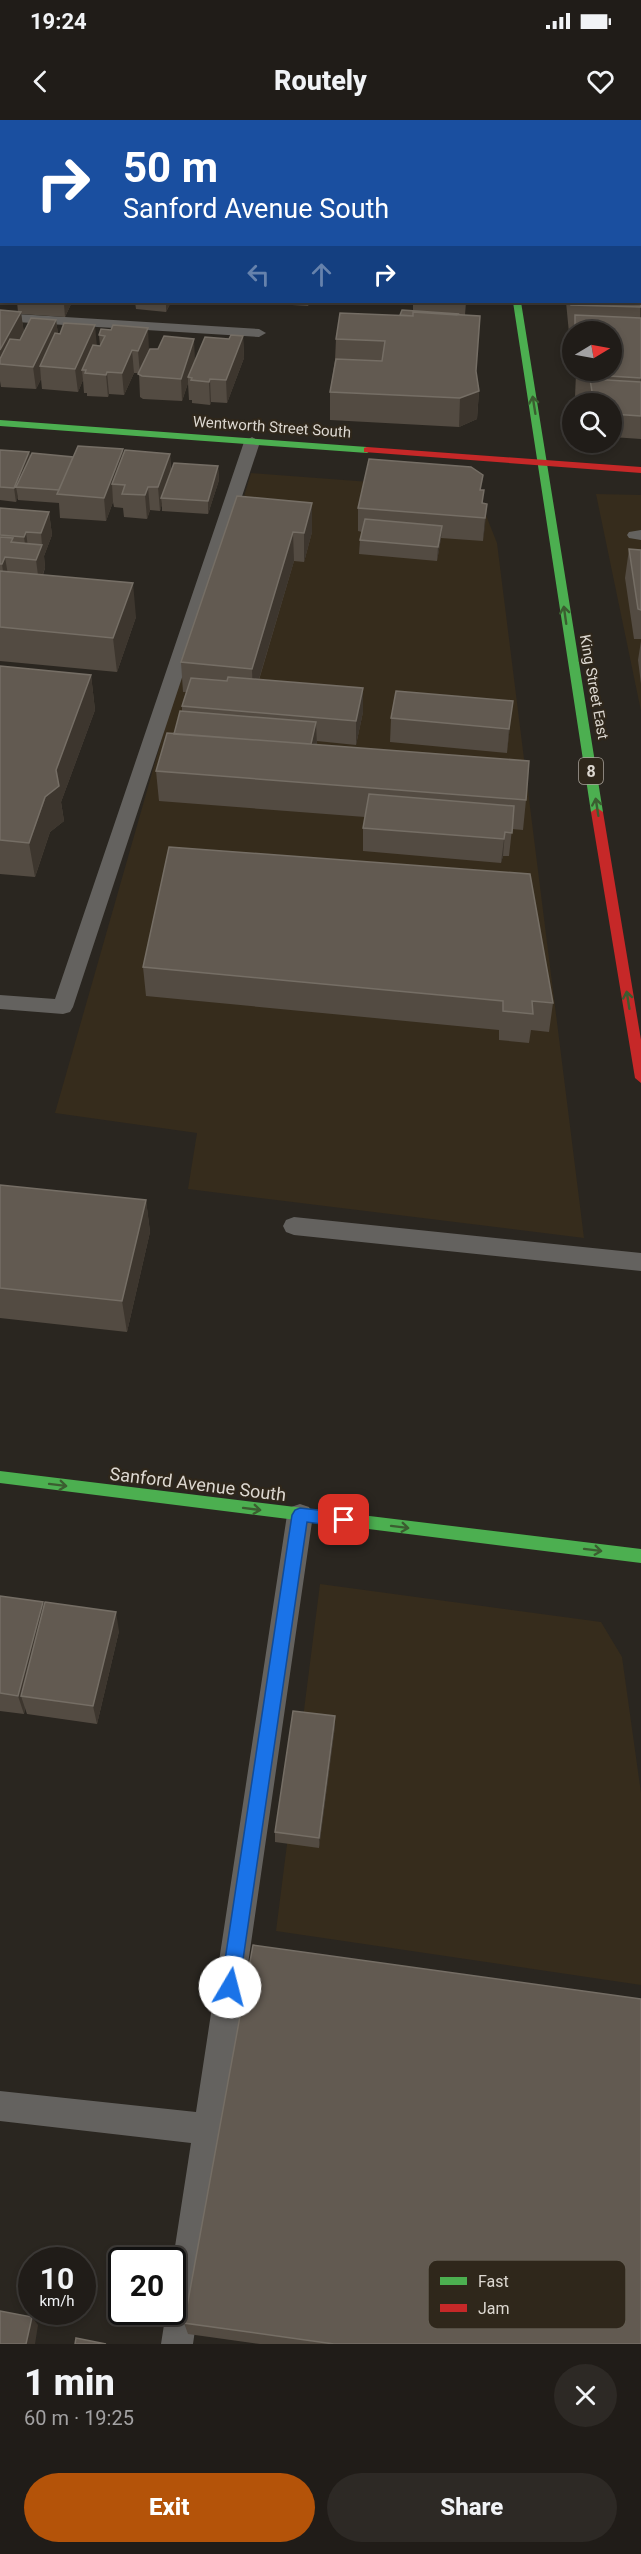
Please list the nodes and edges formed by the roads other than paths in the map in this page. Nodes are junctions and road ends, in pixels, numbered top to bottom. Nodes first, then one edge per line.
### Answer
1 (517, 303) edge
2 (0, 317) edge
3 (259, 333) dead end
4 (0, 423) edge
5 (252, 442) junction
6 (542, 463) junction
7 (641, 470) edge
8 (0, 1002) edge
9 (641, 1078) edge
10 (294, 1226) dead end
11 (641, 1262) edge
12 (0, 1478) edge
13 (300, 1515) junction
14 (641, 1556) edge
15 (0, 2106) edge
16 (209, 2129) junction
17 (177, 2344) edge

6 -> 1 main road, King Street East / 8
2 - 3 lane
4 - 5 main road, Wentworth Street South
5 - 6 main road, Wentworth Street South
5 - 8 lane
6 - 7 main road, Wentworth Street South
9 -> 6 main road, King Street East / 8
10 - 11 lane
12 -> 13 main road, Sanford Avenue South
13 -> 14 main road, Sanford Avenue South
13 - 16 lane
15 - 16 lane
16 - 17 lane

